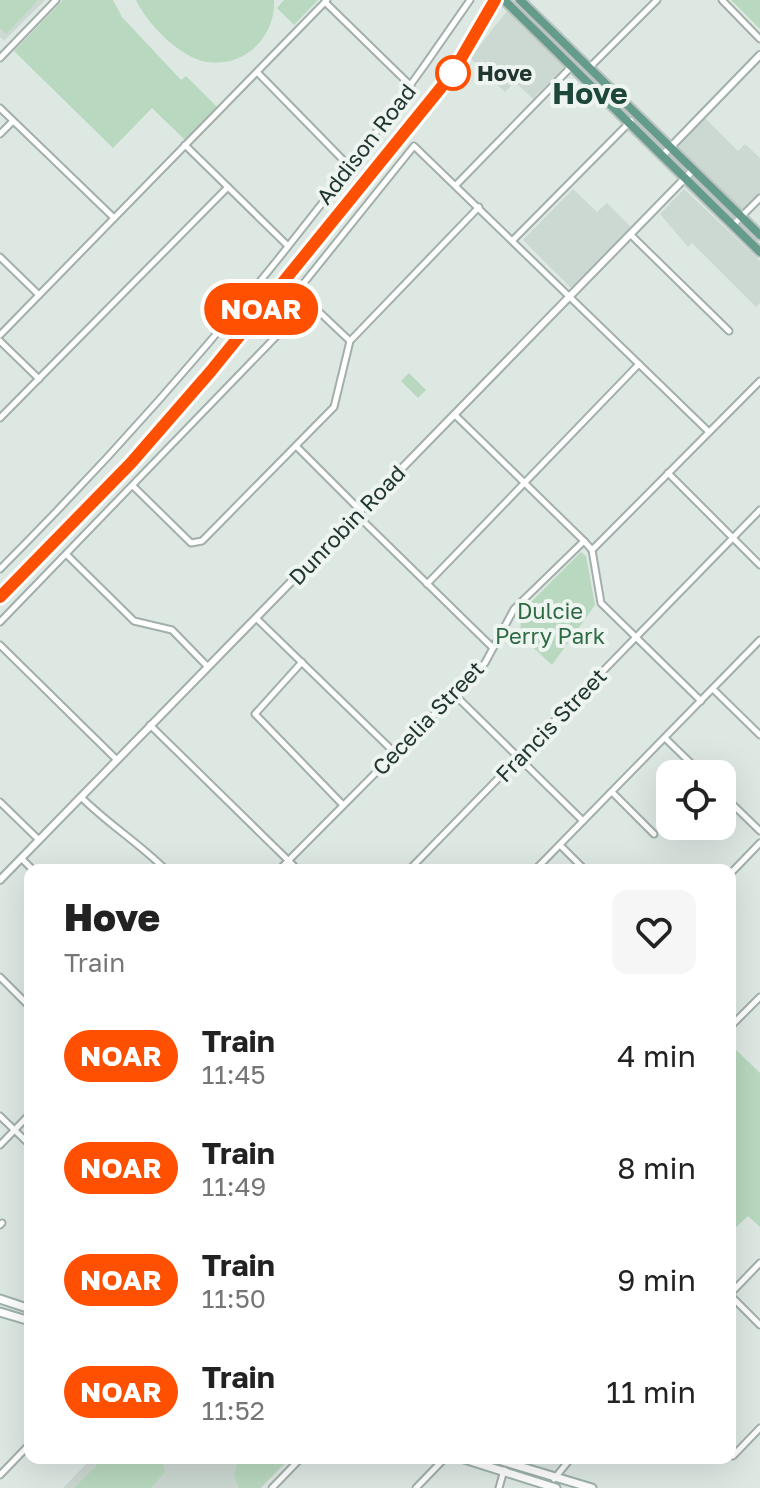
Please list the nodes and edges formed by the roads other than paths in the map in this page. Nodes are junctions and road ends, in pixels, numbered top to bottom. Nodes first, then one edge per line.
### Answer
1 (56, 0) edge
2 (470, 0) edge
3 (520, 0) edge
4 (657, 0) edge
5 (722, 0) edge
6 (326, 1) edge
7 (508, 2) edge
8 (760, 39) edge
9 (760, 55) edge
10 (0, 58) edge
11 (572, 66) junction
12 (589, 68) junction
13 (257, 72) junction
14 (411, 86) junction
15 (0, 108) edge
16 (637, 114) junction
17 (13, 121) junction
18 (629, 122) junction
19 (0, 134) edge
20 (185, 145) junction
21 (670, 147) junction
22 (662, 156) junction
23 (349, 166) junction
24 (693, 170) junction
25 (685, 179) junction
26 (457, 184) junction
27 (228, 187) junction
28 (760, 198) edge
29 (479, 207) junction
30 (741, 217) junction
31 (114, 218) junction
32 (733, 225) junction
33 (631, 235) junction
34 (760, 235) edge
35 (513, 240) junction
36 (287, 245) junction
37 (760, 252) edge
38 (0, 257) edge
39 (39, 295) junction
40 (571, 297) junction
41 (300, 299) junction
42 (729, 331) dead end
43 (0, 338) edge
44 (350, 341) junction
45 (639, 364) junction
46 (39, 379) junction
47 (760, 381) edge
48 (455, 415) junction
49 (0, 418) edge
50 (709, 432) junction
51 (296, 446) junction
52 (668, 473) junction
53 (525, 482) junction
54 (133, 486) junction
55 (760, 510) edge
56 (359, 513) junction
57 (733, 538) junction
58 (584, 541) junction
59 (592, 550) junction
60 (66, 554) junction
61 (760, 565) edge
62 (0, 569) edge
63 (427, 584) junction
64 (256, 618) junction
65 (0, 622) edge
66 (636, 638) junction
67 (760, 640) edge
68 (0, 645) edge
69 (493, 648) junction
70 (302, 662) junction
71 (208, 667) junction
72 (713, 689) junction
73 (454, 694) junction
74 (701, 701) junction
75 (150, 725) junction
76 (760, 735) edge
77 (665, 738) junction
78 (395, 753) junction
79 (518, 758) junction
80 (117, 760) junction
81 (688, 760) edge
82 (612, 792) junction
83 (81, 797) junction
84 (0, 802) edge
85 (343, 805) junction
86 (736, 808) edge
87 (583, 821) junction
88 (760, 831) edge
89 (654, 834) dead end
90 (39, 840) junction
91 (760, 843) edge
92 (560, 845) junction
93 (21, 858) junction
94 (288, 860) junction
95 (27, 864) edge
96 (160, 864) edge
97 (284, 864) edge
98 (292, 864) edge
99 (415, 864) edge
100 (541, 864) edge
101 (579, 864) edge
102 (736, 868) edge
103 (0, 880) edge
104 (0, 977) edge
105 (760, 997) edge
106 (24, 1001) edge
107 (736, 1021) edge
108 (0, 1116) edge
109 (24, 1120) edge
110 (15, 1130) junction
111 (24, 1139) edge
112 (0, 1145) edge
113 (760, 1263) edge
114 (736, 1288) edge
115 (0, 1299) edge
116 (736, 1300) edge
117 (24, 1307) edge
118 (0, 1312) edge
119 (24, 1320) edge
120 (760, 1325) edge
121 (760, 1428) edge
122 (24, 1450) edge
123 (736, 1453) edge
124 (295, 1464) edge
125 (439, 1464) edge
126 (479, 1464) edge
127 (506, 1464) edge
128 (510, 1464) edge
129 (566, 1464) edge
130 (504, 1472) junction
131 (0, 1475) edge
132 (555, 1477) junction
133 (554, 1487) edge
134 (272, 1488) edge
135 (416, 1488) edge
136 (499, 1488) edge
137 (592, 1488) edge

1 - 10 street
2 - 14 street, Addison Road
3 - 12 main road
4 - 12 street
5 - 8 street
6 - 13 street
6 - 14 street
7 - 11 main road
9 - 21 street
11 - 18 main road
11 - 26 street
12 - 16 main road
13 - 20 street
13 - 23 street
14 - 23 street, Addison Road
15 - 17 street
16 - 18 street
16 - 21 main road
17 - 19 street
17 - 31 street
18 - 22 main road
18 - 35 street
20 - 27 street
20 - 31 street
21 - 22 street
21 - 24 main road
22 - 25 main road
23 - 36 street, Addison Road
24 - 25 street, Dunrobin Road
24 - 30 main road
25 - 32 main road
25 - 33 street, Dunrobin Road
26 - 29 street
26 - 41 street
27 - 36 street
27 - 46 street
28 - 30 street
29 - 35 street
29 - 44 street
30 - 32 street
30 - 34 main road
31 - 39 street
32 - 37 main road
33 - 40 street, Dunrobin Road
33 - 42 street
35 - 40 street
36 - 62 street, Addison Road
38 - 39 street
39 - 43 street
40 - 45 street
40 - 48 street, Dunrobin Road
41 - 44 street
41 - 54 street
43 - 46 street
44 - 51 street
45 - 50 street
45 - 53 street
46 - 49 street
47 - 50 street
48 - 53 street
48 - 56 street, Dunrobin Road
50 - 52 street
51 - 54 street
51 - 56 street
52 - 57 street
52 - 59 street
53 - 58 street
53 - 63 street
54 - 60 street
55 - 57 street, Francis Street
56 - 63 street
56 - 64 street, Dunrobin Road
57 - 61 street
57 - 66 street, Francis Street
58 - 59 street
58 - 69 street, Cecelia Street
59 - 66 street
60 - 65 street
60 - 71 street
63 - 69 street
64 - 70 street
64 - 71 street, Dunrobin Road
66 - 74 street
66 - 79 street, Francis Street
67 - 72 street
68 - 80 street
69 - 73 street, Cecelia Street
70 - 78 street
70 - 85 street
71 - 75 street, Dunrobin Road
72 - 74 street
72 - 76 street
73 - 78 street, Cecelia Street
73 - 79 street
74 - 77 street
75 - 80 street, Dunrobin Road
75 - 94 street
77 - 81 street
77 - 82 street
78 - 85 street, Cecelia Street
79 - 87 street
79 - 99 street, Francis Street
80 - 83 street, Dunrobin Road
82 - 87 street
82 - 89 street
83 - 90 street, Dunrobin Road
83 - 96 street
84 - 90 street
85 - 94 street, Cecelia Street
86 - 88 street
87 - 92 street
90 - 93 street, Dunrobin Road
91 - 102 street
92 - 100 street
92 - 101 street
93 - 95 street
93 - 103 street, Dunrobin Road
94 - 97 street, Cecelia Street
94 - 98 street
104 - 106 street
105 - 107 street
108 - 110 street
109 - 110 street
110 - 111 street
110 - 112 street
113 - 114 street
115 - 117 main road
116 - 120 street
118 - 119 main road
121 - 123 street
122 - 131 street
124 - 134 street
125 - 135 street
126 - 130 main road
127 - 130 street
128 - 132 main road
129 - 132 street
130 - 133 main road
130 - 136 street
132 - 133 street
132 - 137 main road

